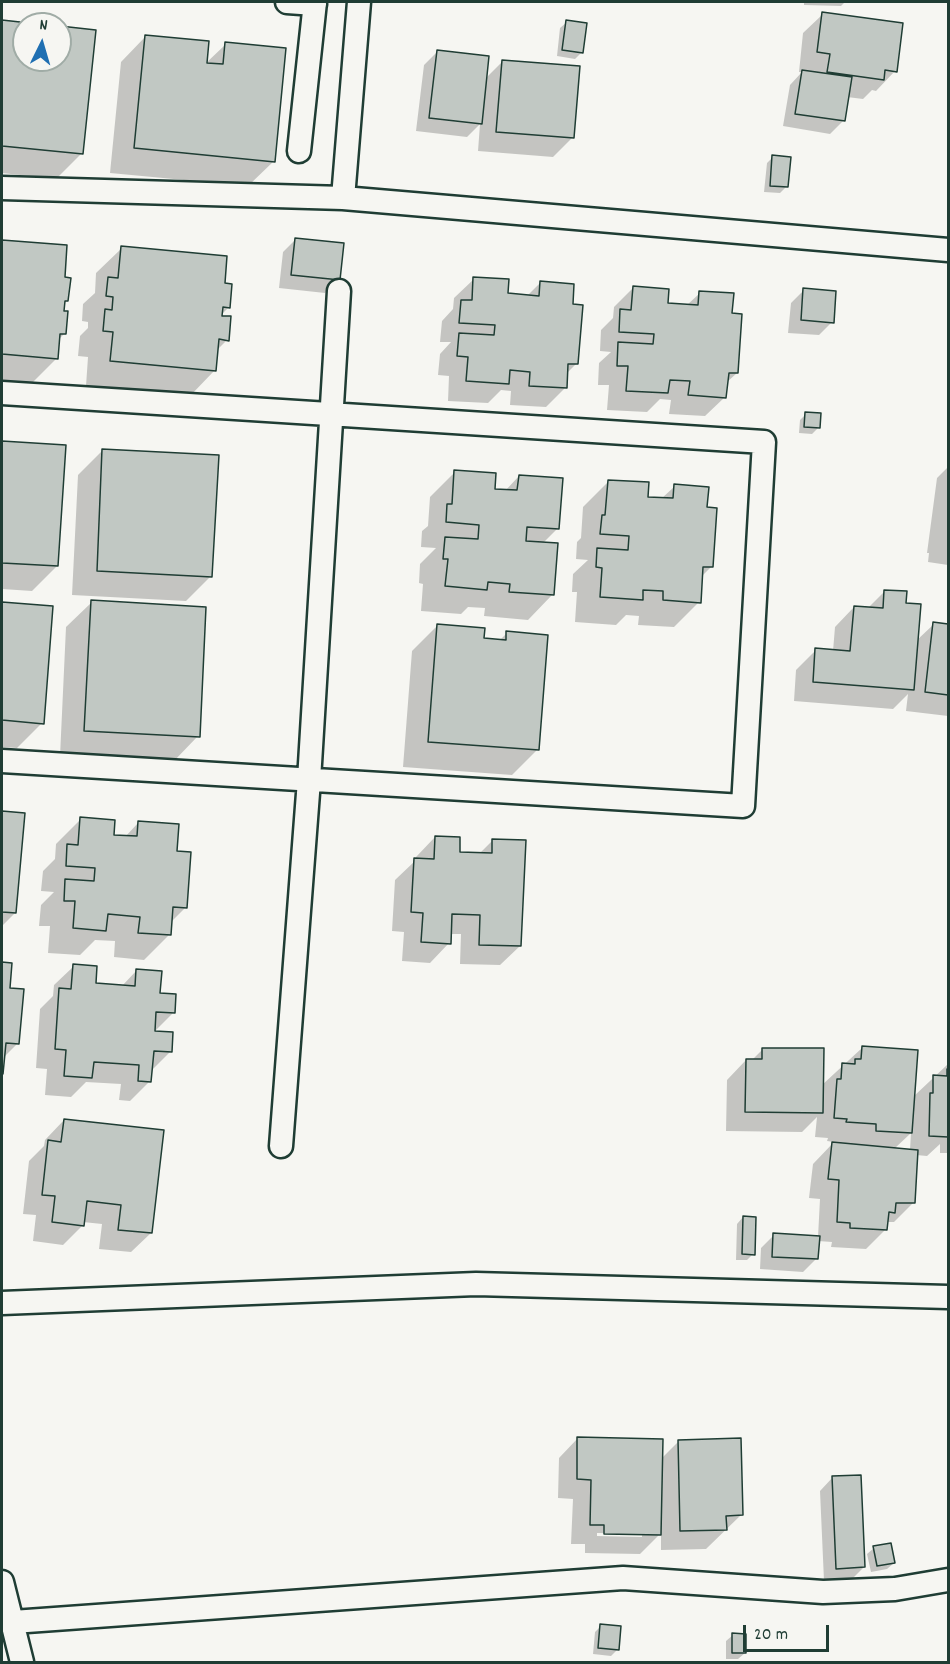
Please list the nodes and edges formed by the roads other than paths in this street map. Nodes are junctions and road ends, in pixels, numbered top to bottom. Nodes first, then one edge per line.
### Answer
1 (287, 2) edge
2 (359, 2) edge
3 (315, 3) edge
4 (299, 151) dead end
5 (2, 188) edge
6 (343, 198) junction
7 (948, 250) edge
8 (339, 291) dead end
9 (2, 393) edge
10 (330, 414) junction
11 (2, 761) edge
12 (309, 780) junction
13 (281, 1146) dead end
14 (948, 1297) edge
15 (2, 1303) edge
16 (948, 1580) edge
17 (2, 1582) edge
18 (13, 1622) junction
19 (22, 1662) edge

1 - 3 street
2 - 6 street
3 - 4 street
5 - 6 street
6 - 7 street
8 - 10 street
9 - 10 street
10 - 12 street
10 - 12 street
11 - 12 street
12 - 13 street
14 - 15 street
16 - 18 street
17 - 18 street
18 - 19 street

